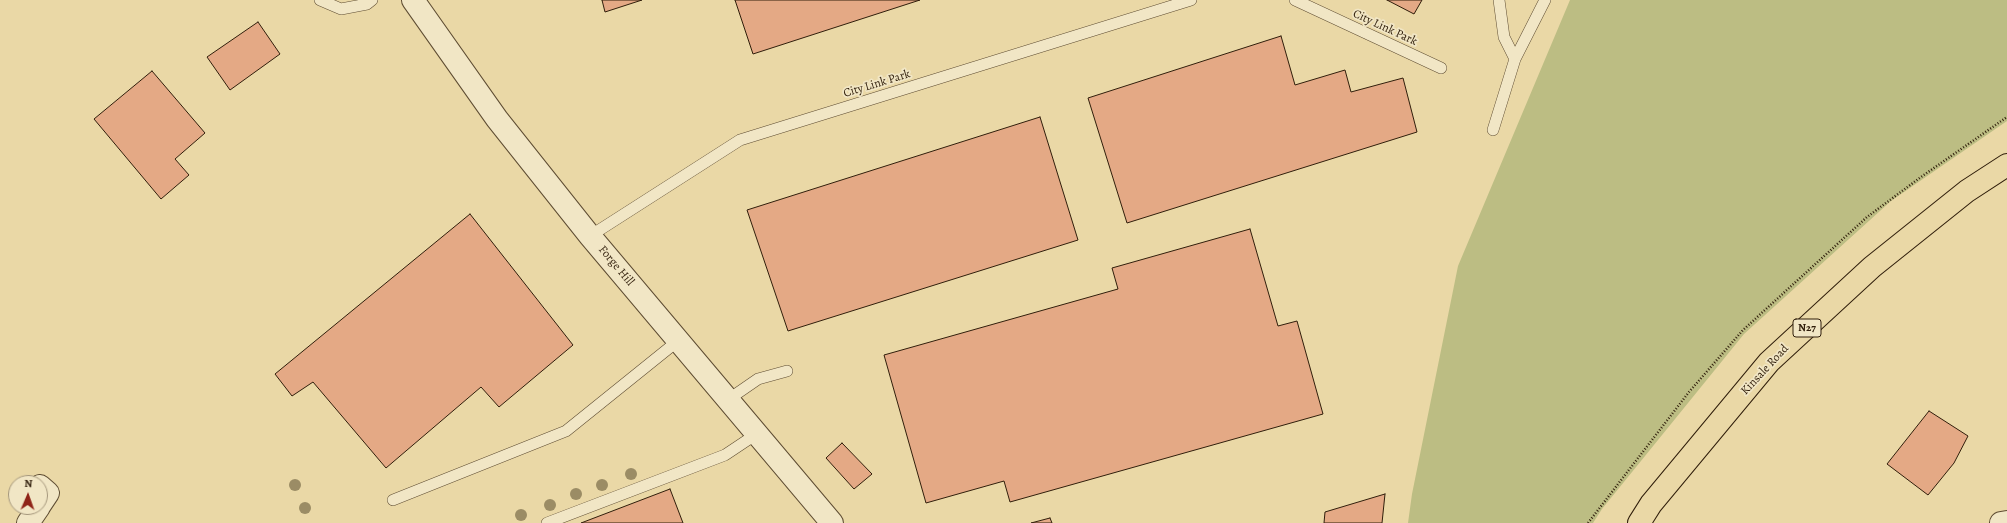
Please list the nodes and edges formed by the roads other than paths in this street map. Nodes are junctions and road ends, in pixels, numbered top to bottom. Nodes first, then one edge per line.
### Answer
1 (320, 0) edge
2 (372, 0) edge
3 (413, 0) edge
4 (1191, 0) edge
5 (1296, 0) edge
6 (1499, 0) edge
7 (1545, 0) edge
8 (1515, 59) junction
9 (1441, 68) dead end
10 (1493, 130) dead end
11 (2007, 166) edge
12 (590, 236) junction
13 (679, 340) junction
14 (787, 371) dead end
15 (729, 399) junction
16 (758, 433) junction
17 (393, 500) dead end
18 (2007, 522) edge
19 (547, 523) edge
20 (832, 523) edge
21 (1639, 523) edge
22 (2001, 523) edge

1 - 2 lane
3 - 12 street, Forge Hill
4 - 12 lane, City Link Park
5 - 9 lane, City Link Park
6 - 8 lane
7 - 8 lane
8 - 10 lane
11 - 21 highway, Kinsale Road / N27
12 - 13 street, Forge Hill
13 - 15 street, Forge Hill
13 - 17 lane
14 - 15 lane
15 - 16 street, Forge Hill
16 - 19 lane
16 - 20 street, Forge Hill
18 - 22 street

